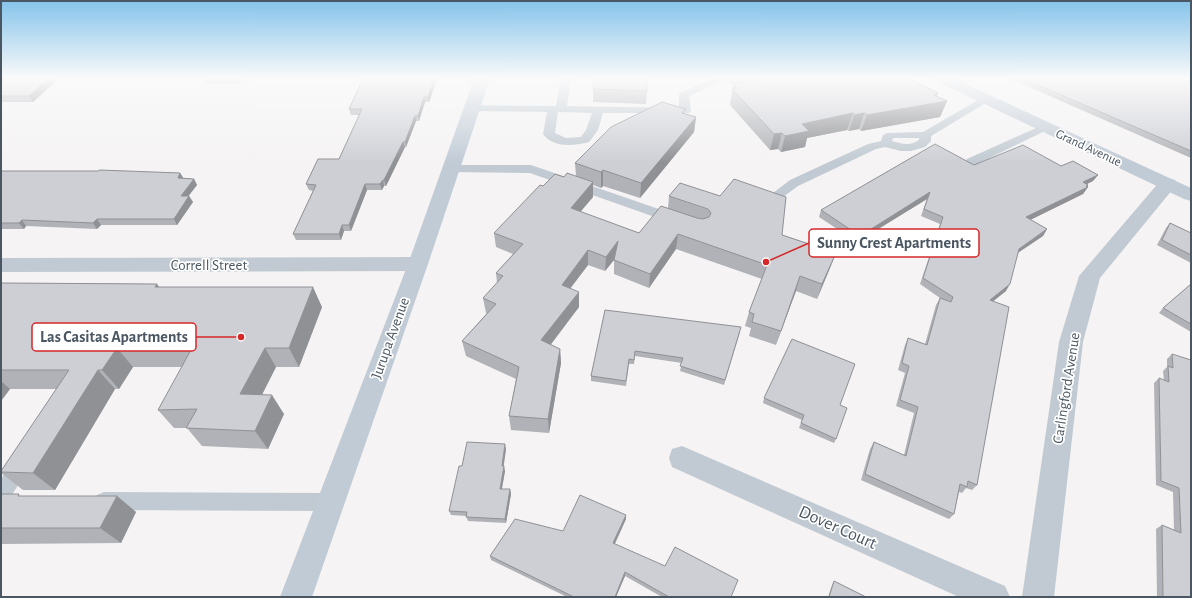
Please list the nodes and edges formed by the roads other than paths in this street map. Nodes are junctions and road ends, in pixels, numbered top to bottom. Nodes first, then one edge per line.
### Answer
1 (685, 107) edge
2 (971, 107) edge
3 (1002, 107) edge
4 (472, 108) joint
5 (557, 109) junction
6 (598, 110) junction
7 (1044, 127) junction
8 (970, 162) edge
9 (451, 169) junction
10 (1168, 184) junction
11 (1191, 195) edge
12 (770, 200) edge
13 (685, 223) edge
14 (418, 264) junction
15 (1, 265) edge
16 (31, 450) edge
17 (682, 458) dead end
18 (6, 499) edge
19 (88, 501) edge
20 (331, 502) junction
21 (296, 597) edge
22 (994, 597) edge
23 (1038, 597) edge

1 - 6 lane
2 - 12 lane
3 - 7 main road, Grand Avenue
4 - 5 lane
4 - 9 main road, Jurupa Avenue
5 - 6 lane
5 - 6 lane
7 - 8 lane
7 - 10 main road, Grand Avenue
9 - 13 lane
9 - 14 main road, Jurupa Avenue
10 - 11 main road, Grand Avenue
10 - 23 street, Carlingford Avenue
14 - 15 street, Correll Street
14 - 20 main road, Jurupa Avenue
16 - 18 lane
17 - 22 street, Dover Court
19 - 20 lane
20 - 21 main road, Jurupa Avenue

